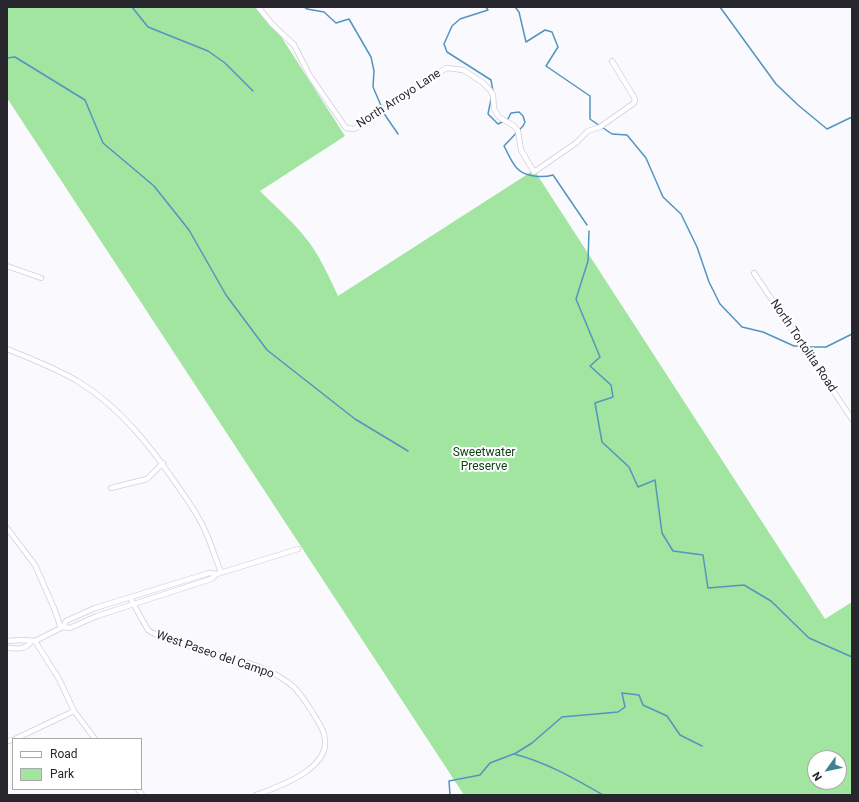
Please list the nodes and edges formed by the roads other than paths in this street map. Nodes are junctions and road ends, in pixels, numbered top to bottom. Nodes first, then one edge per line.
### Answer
1 (258, 7) edge
2 (612, 61) dead end
3 (7, 266) edge
4 (754, 273) dead end
5 (41, 278) dead end
6 (7, 349) edge
7 (852, 419) edge
8 (163, 463) junction
9 (111, 488) dead end
10 (7, 528) edge
11 (298, 549) dead end
12 (219, 573) junction
13 (130, 598) junction
14 (133, 605) junction
15 (62, 627) junction
16 (7, 641) edge
17 (34, 641) junction
18 (7, 648) edge
19 (74, 711) junction
20 (16, 738) edge
21 (94, 738) edge
22 (271, 793) edge
23 (256, 795) edge

1 - 2 street, North Arroyo Lane
3 - 5 street
4 - 7 street, North Tortolita Road
6 - 8 street
8 - 9 street
8 - 12 street
10 - 15 street
11 - 12 street
12 - 13 street
12 - 14 street
13 - 14 street, West Paseo del Campo
13 - 15 street
14 - 15 street
14 - 22 street, West Paseo del Campo
15 - 17 street
16 - 17 street
17 - 18 street
17 - 19 street
19 - 20 street
19 - 21 street
22 - 23 street, West Paseo del Campo

